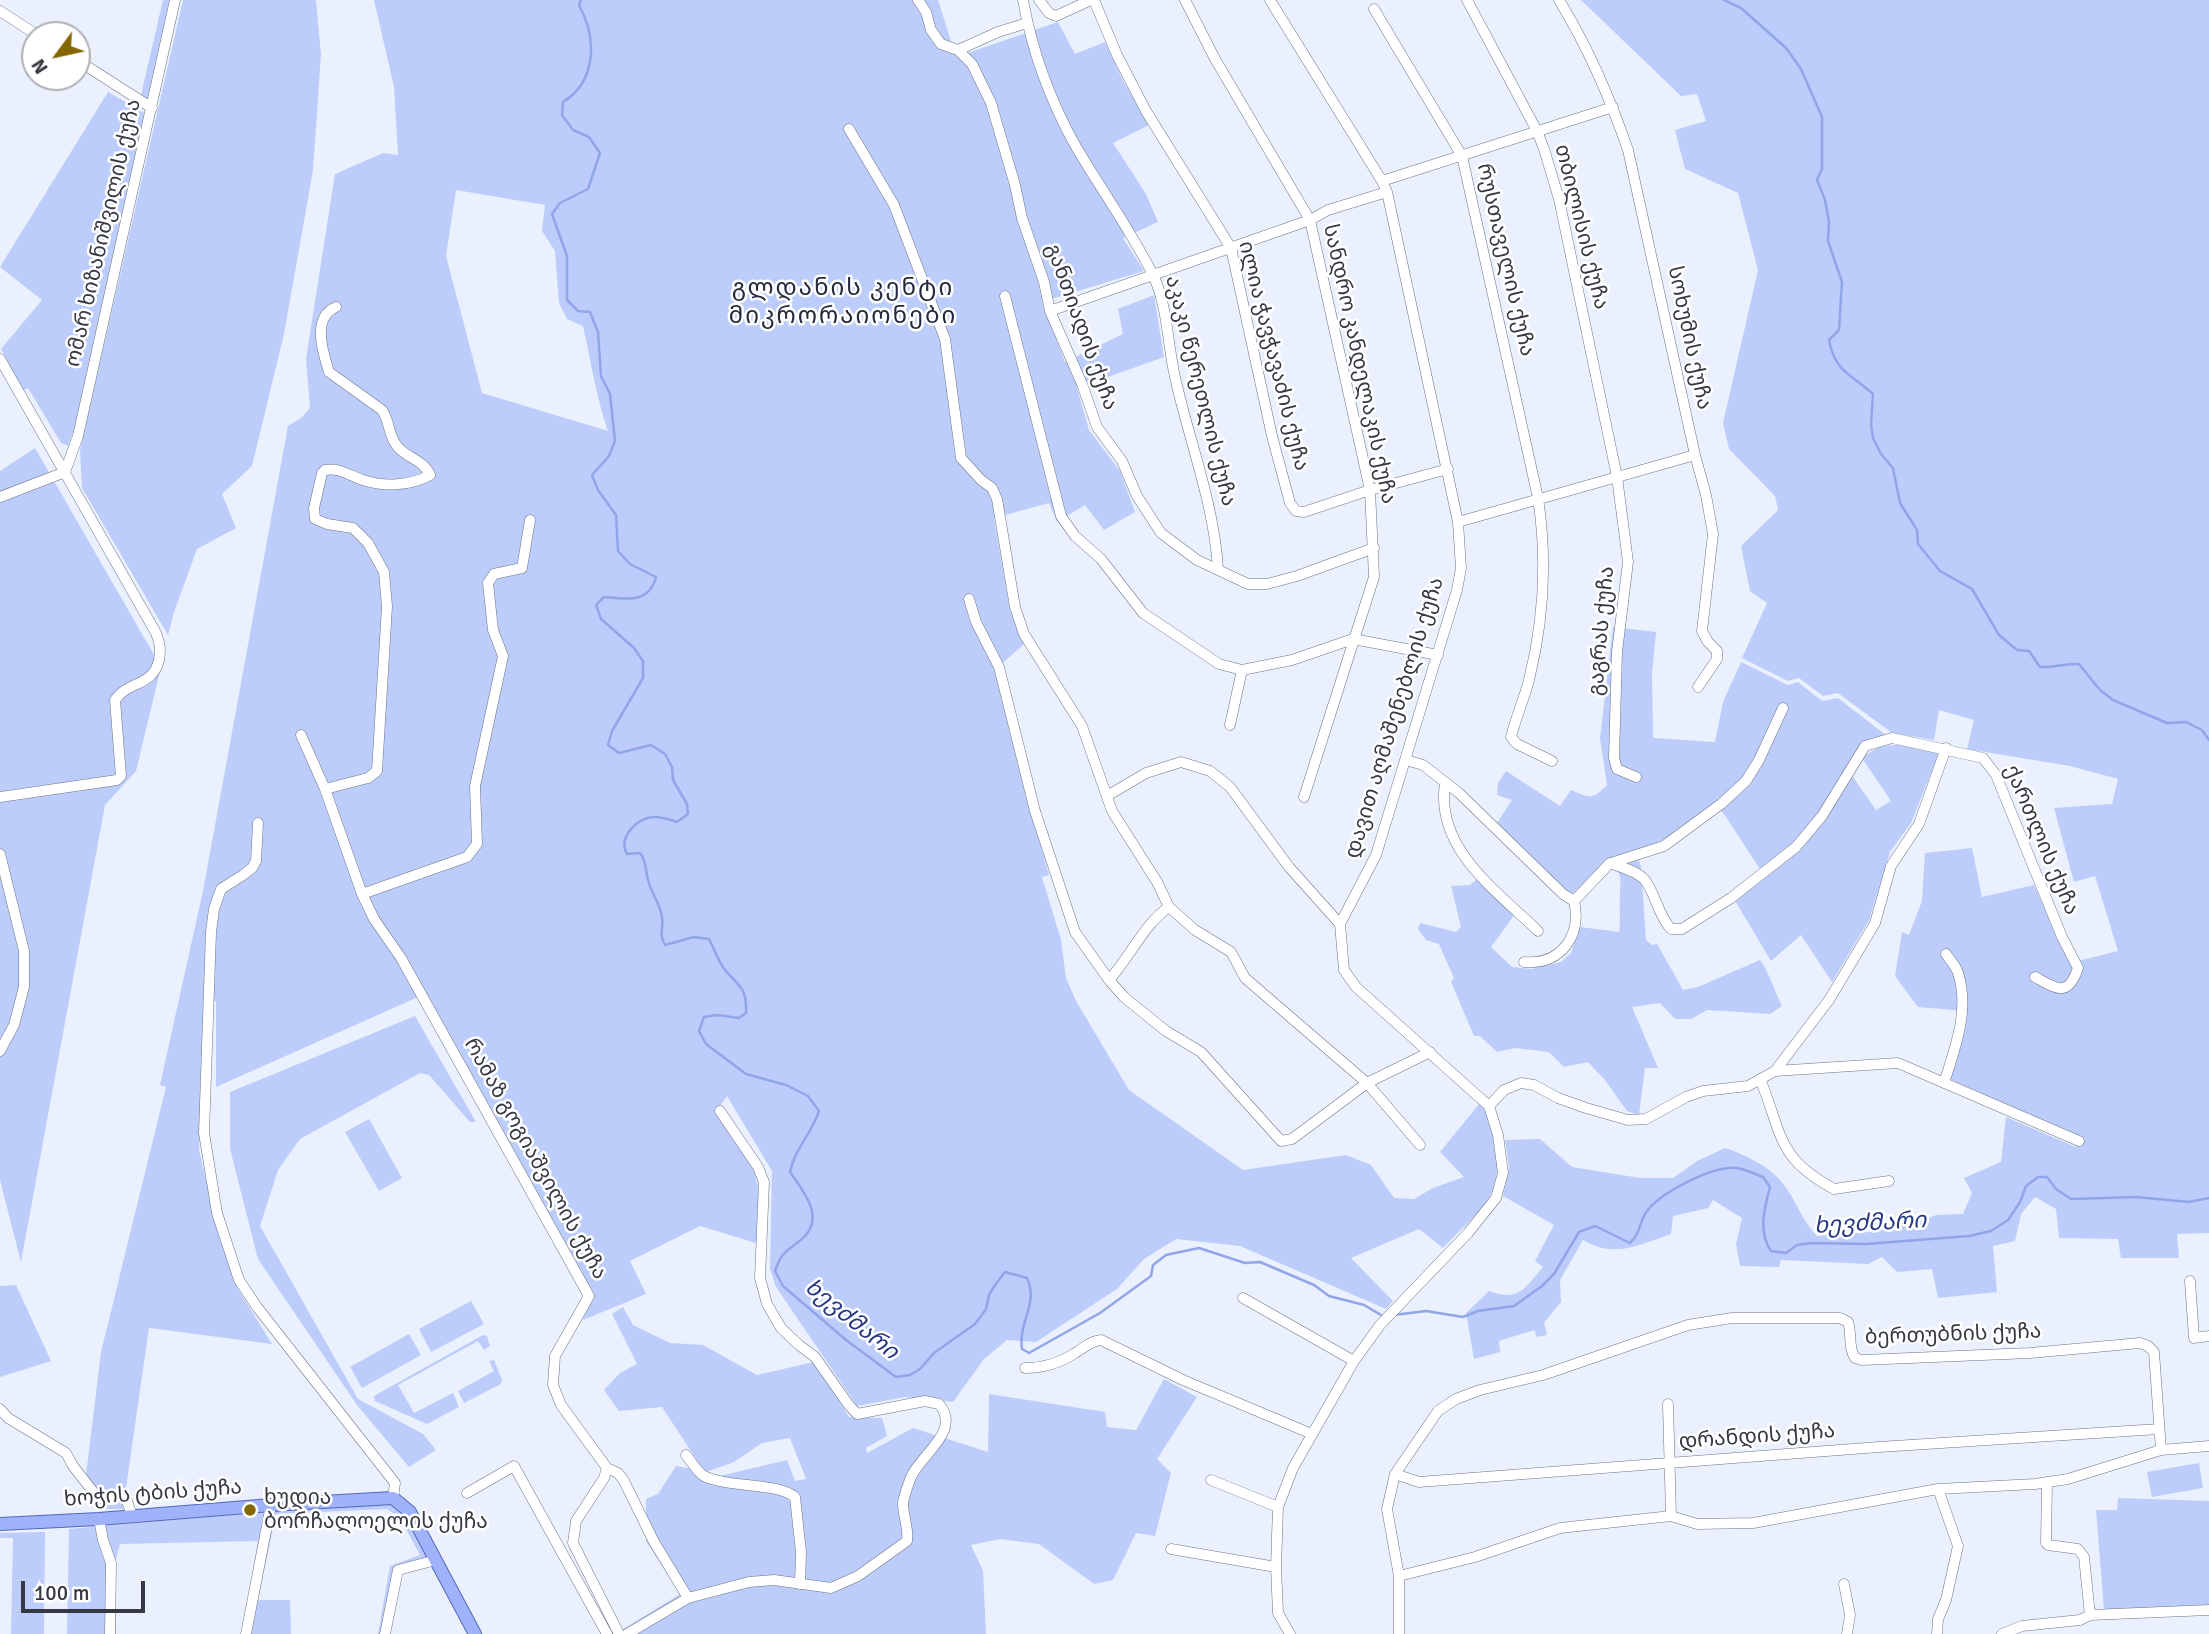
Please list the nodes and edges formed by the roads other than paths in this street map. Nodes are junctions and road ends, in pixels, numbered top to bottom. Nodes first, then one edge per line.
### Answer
1 (176, 0) edge
2 (918, 0) edge
3 (1023, 0) edge
4 (1039, 0) edge
5 (1092, 0) edge
6 (1185, 0) edge
7 (1270, 0) edge
8 (1467, 0) edge
9 (1559, 0) edge
10 (1374, 9) dead end
11 (0, 12) edge
12 (1027, 23) junction
13 (21, 25) edge
14 (958, 50) junction
15 (91, 69) edge
16 (1613, 107) junction
17 (152, 108) junction
18 (849, 129) dead end
19 (1537, 131) junction
20 (1462, 156) junction
21 (1382, 181) junction
22 (1387, 192) junction
23 (1310, 220) junction
24 (1231, 248) junction
25 (1153, 274) junction
26 (1004, 296) dead end
27 (336, 307) dead end
28 (1051, 311) junction
29 (0, 359) edge
30 (1695, 455) junction
31 (1448, 469) junction
32 (65, 472) junction
33 (1618, 477) junction
34 (1370, 490) junction
35 (0, 497) edge
36 (1538, 498) junction
37 (530, 520) dead end
38 (1458, 522) junction
39 (1374, 548) junction
40 (1218, 569) junction
41 (969, 599) dead end
42 (1353, 639) junction
43 (1438, 654) junction
44 (1242, 670) junction
45 (1698, 687) dead end
46 (1783, 708) dead end
47 (1230, 725) dead end
48 (301, 735) dead end
49 (1945, 748) junction
50 (1406, 760) junction
51 (1552, 761) dead end
52 (1636, 777) dead end
53 (1445, 783) junction
54 (325, 789) junction
55 (1107, 796) junction
56 (0, 797) edge
57 (1304, 797) dead end
58 (258, 823) dead end
59 (0, 854) edge
60 (1610, 863) junction
61 (362, 894) junction
62 (1574, 901) junction
63 (1169, 907) junction
64 (1340, 924) junction
65 (1538, 931) dead end
66 (1946, 954) dead end
67 (1524, 962) dead end
68 (2035, 977) dead end
69 (1109, 980) junction
70 (0, 1051) edge
71 (1430, 1052) junction
72 (1775, 1071) junction
73 (1760, 1079) junction
74 (1367, 1083) junction
75 (1944, 1083) junction
76 (1489, 1106) junction
77 (720, 1111) dead end
78 (2078, 1141) dead end
79 (1420, 1145) dead end
80 (1889, 1181) dead end
81 (2190, 1281) dead end
82 (1243, 1298) dead end
83 (2209, 1336) edge
84 (1354, 1361) junction
85 (1026, 1368) dead end
86 (1668, 1404) dead end
87 (0, 1409) edge
88 (2159, 1429) junction
89 (1312, 1434) junction
90 (2209, 1446) edge
91 (2161, 1450) junction
92 (686, 1455) dead end
93 (1670, 1462) junction
94 (607, 1468) junction
95 (1395, 1474) junction
96 (1211, 1480) dead end
97 (2047, 1482) junction
98 (1938, 1489) junction
99 (467, 1493) dead end
100 (393, 1498) junction
101 (271, 1505) junction
102 (1278, 1507) junction
103 (132, 1516) junction
104 (1671, 1516) junction
105 (99, 1519) junction
106 (0, 1524) edge
107 (1171, 1549) dead end
108 (436, 1560) junction
109 (1276, 1567) junction
110 (1399, 1576) junction
111 (800, 1584) junction
112 (1844, 1584) dead end
113 (688, 1598) junction
114 (2209, 1610) edge
115 (2090, 1615) junction
116 (110, 1634) edge
117 (246, 1634) edge
118 (385, 1634) edge
119 (475, 1634) edge
120 (607, 1634) edge
121 (619, 1634) edge
122 (627, 1634) edge
123 (1290, 1634) edge
124 (1399, 1634) edge
125 (1847, 1634) edge
126 (1937, 1634) edge
127 (2002, 1634) edge

1 - 17 street, ომარ ხიზანიშვილის ქუჩა
2 - 14 street, განთიადის ქუჩა
3 - 12 street, აკაკი წერეთლის ქუჩა
4 - 5 street
5 - 24 street, ილია ჭავჭავაძის ქუჩა
6 - 23 street, სანდრო კანდელაკის ქუჩა
7 - 21 street, დავით აღმაშენებლის ქუჩა
8 - 19 street, თბილისის ქუჩა
9 - 16 street, სოხუმის ქუჩა
10 - 20 street, რუსთაველის ქუჩა
11 - 13 street
12 - 14 street
12 - 25 street, აკაკი წერეთლის ქუჩა
14 - 28 street, განთიადის ქუჩა
15 - 17 street
16 - 19 street
16 - 30 street, სოხუმის ქუჩა
17 - 32 street, ომარ ხიზანიშვილის ქუჩა
18 - 55 street
19 - 20 street
19 - 33 street, თბილისის ქუჩა
20 - 21 street
20 - 36 street, რუსთაველის ქუჩა
21 - 22 street, დავით აღმაშენებლის ქუჩა
22 - 23 street
22 - 31 street, დავით აღმაშენებლის ქუჩა
23 - 24 street
23 - 34 street, სანდრო კანდელაკის ქუჩა
24 - 25 street
24 - 34 street, ილია ჭავჭავაძის ქუჩა
25 - 28 street
25 - 40 street, აკაკი წერეთლის ქუჩა
26 - 44 street
27 - 54 street
28 - 40 street, განთიადის ქუჩა
29 - 32 street
30 - 33 street
30 - 45 street, სოხუმის ქუჩა
31 - 34 street, ილია ჭავჭავაძის ქუჩა
31 - 38 street, დავით აღმაშენებლის ქუჩა
32 - 35 street
32 - 56 street
33 - 36 street
33 - 52 street, გაგრას ქუჩა
34 - 39 street, სანდრო კანდელაკის ქუჩა
36 - 38 street
36 - 51 street, რუსთაველის ქუჩა
37 - 61 street
38 - 43 street, დავით აღმაშენებლის ქუჩა
39 - 40 street, განთიადის ქუჩა
39 - 42 street, სანდრო კანდელაკის ქუჩა
41 - 69 street
42 - 43 street
42 - 44 street
42 - 57 street, სანდრო კანდელაკის ქუჩა
43 - 50 street, დავით აღმაშენებლის ქუჩა
44 - 47 street
46 - 60 street
48 - 54 street, რამაზ გოგიაშვილის ქუჩა
49 - 60 street, ქართლის ქუჩა
49 - 68 street, ქართლის ქუჩა
49 - 72 street
50 - 53 street
50 - 64 street, დავით აღმაშენებლის ქუჩა
53 - 62 street
53 - 65 street
54 - 61 street, რამაზ გოგიაშვილის ქუჩა
55 - 63 street
55 - 64 street
58 - 100 street
59 - 70 street
60 - 62 street
61 - 94 street, რამაზ გოგიაშვილის ქუჩა
62 - 67 street
63 - 69 street
63 - 74 street
64 - 71 street
66 - 75 street
69 - 74 street
71 - 74 street
71 - 76 street
72 - 73 street
72 - 75 street
73 - 76 street
73 - 80 street
74 - 79 street
75 - 78 street
76 - 84 street
77 - 111 street
81 - 83 street
82 - 84 street
84 - 89 street
85 - 89 street
86 - 93 street
87 - 103 street
88 - 91 street, ბერთუბნის ქუჩა
88 - 93 street, დრანდის ქუჩა
88 - 95 street, ბერთუბნის ქუჩა
89 - 102 street
90 - 91 street
91 - 97 street
92 - 111 street
93 - 95 street, დრანდის ქუჩა
93 - 104 street
94 - 113 street
94 - 121 street
95 - 110 street
96 - 102 street
97 - 98 street
97 - 115 street
98 - 104 street
98 - 126 street
99 - 120 street
100 - 101 main road, ხოჭის ტბის ქუჩა
100 - 108 main road
101 - 103 main road, ხოჭის ტბის ქუჩა
101 - 117 street
102 - 109 street
103 - 105 main road, ხოჭის ტბის ქუჩა
104 - 110 street
105 - 106 main road, ხოჭის ტბის ქუჩა
105 - 116 street
107 - 109 street
108 - 118 street
108 - 119 main road
109 - 123 street
110 - 124 street
111 - 113 street
112 - 125 street
113 - 122 street
114 - 115 street
115 - 127 street

